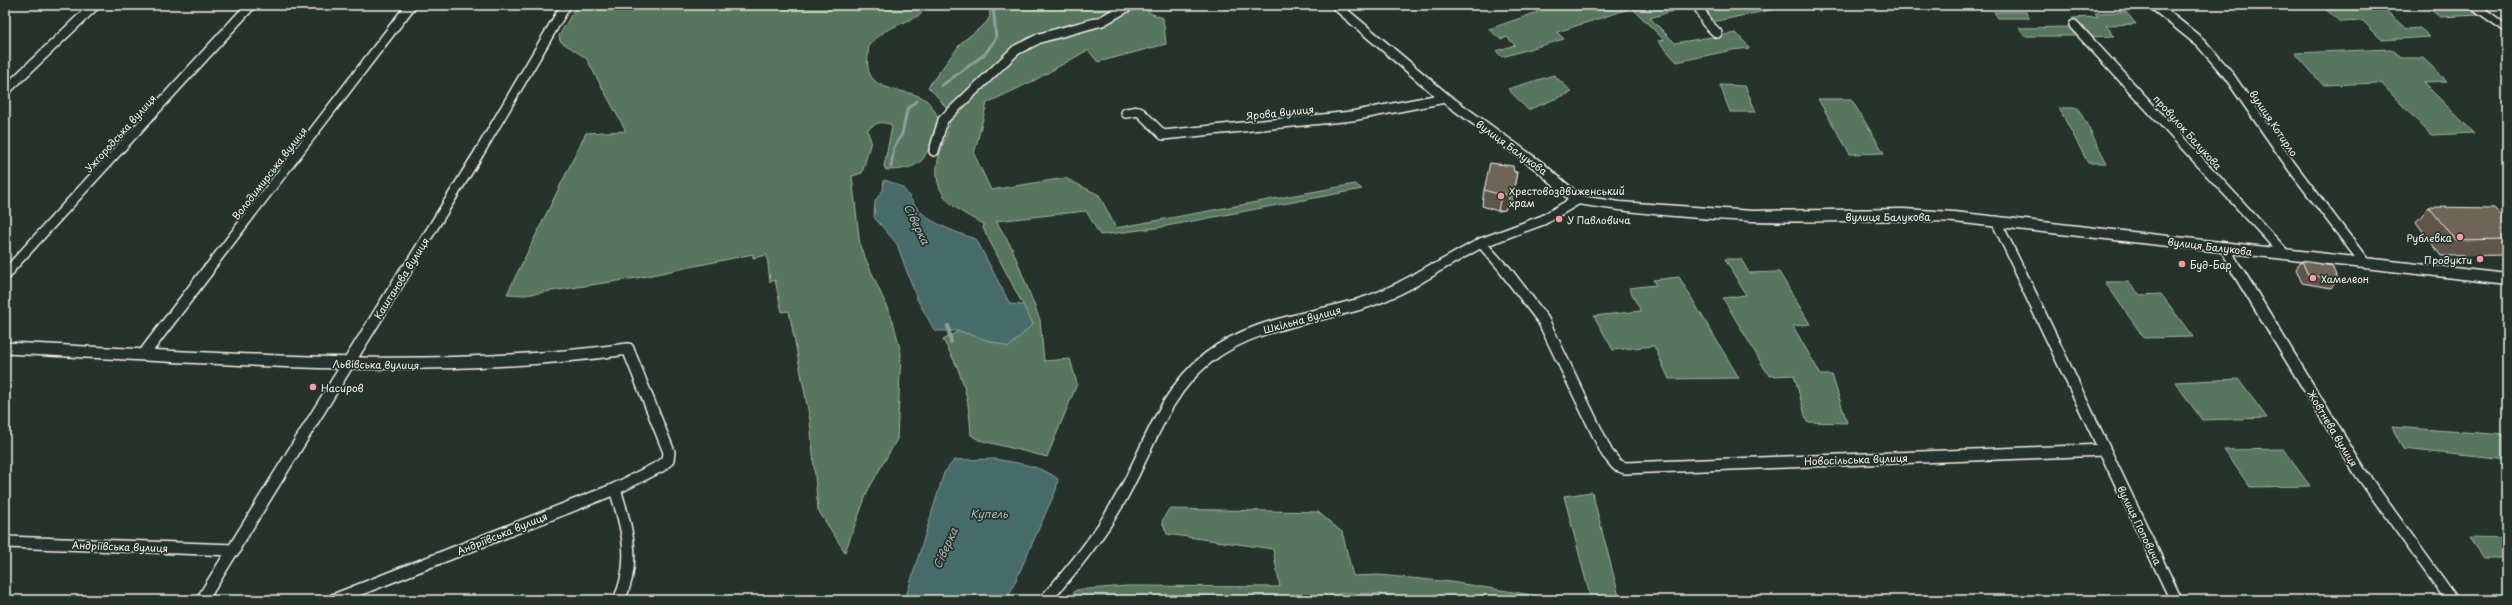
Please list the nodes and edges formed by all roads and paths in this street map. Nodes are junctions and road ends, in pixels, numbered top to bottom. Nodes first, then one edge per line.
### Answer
1 (95, 5) edge
2 (251, 5) edge
3 (411, 5) edge
4 (566, 5) edge
5 (1130, 5) edge
6 (1335, 5) edge
7 (1698, 5) edge
8 (2154, 5) edge
9 (2473, 5) edge
10 (2074, 25) dead end
11 (2507, 30) edge
12 (1717, 33) dead end
13 (5, 91) edge
14 (1445, 98) junction
15 (1126, 113) dead end
16 (934, 151) dead end
17 (1577, 200) junction
18 (1996, 221) junction
19 (1481, 243) junction
20 (2225, 248) junction
21 (2285, 254) junction
22 (2365, 263) junction
23 (5, 275) edge
24 (2507, 279) edge
25 (5, 348) edge
26 (144, 354) junction
27 (348, 365) junction
28 (2104, 450) junction
29 (668, 460) joint
30 (615, 488) junction
31 (5, 542) edge
32 (235, 550) junction
33 (202, 600) edge
34 (332, 600) edge
35 (619, 600) edge
36 (1045, 600) edge
37 (2176, 600) edge
38 (2452, 600) edge

1 - 13 street
2 - 23 street, Ужгородська вулиця
3 - 26 street, Володимирська вулиця
4 - 27 street, Каштанова вулиця
5 - 16 street
6 - 14 main road, вулиця Балукова
7 - 12 street
8 - 22 street, вулиця Котирло
9 - 11 main road
10 - 21 street, провулок Балукова
14 - 15 street, Ярова вулиця
14 - 17 main road, вулиця Балукова
17 - 18 main road, вулиця Балукова
17 - 19 street, Шкільна вулиця
18 - 20 main road, вулиця Балукова
18 - 28 street
19 - 28 street, Новосільська вулиця
19 - 36 street, Шкільна вулиця
20 - 21 main road, вулиця Балукова
20 - 38 street, Жовтнева вулиця
21 - 22 main road, вулиця Балукова
22 - 24 main road, вулиця Балукова
25 - 26 street, Львівська вулиця
26 - 27 street, Львівська вулиця
27 - 29 street, Львівська вулиця
27 - 32 street, Каштанова вулиця
28 - 37 street, вулиця Поповича
29 - 30 street, Андріївська вулиця
30 - 34 street, Андріївська вулиця
30 - 35 street
31 - 32 street, Андріївська вулиця
32 - 33 street, Каштанова вулиця

